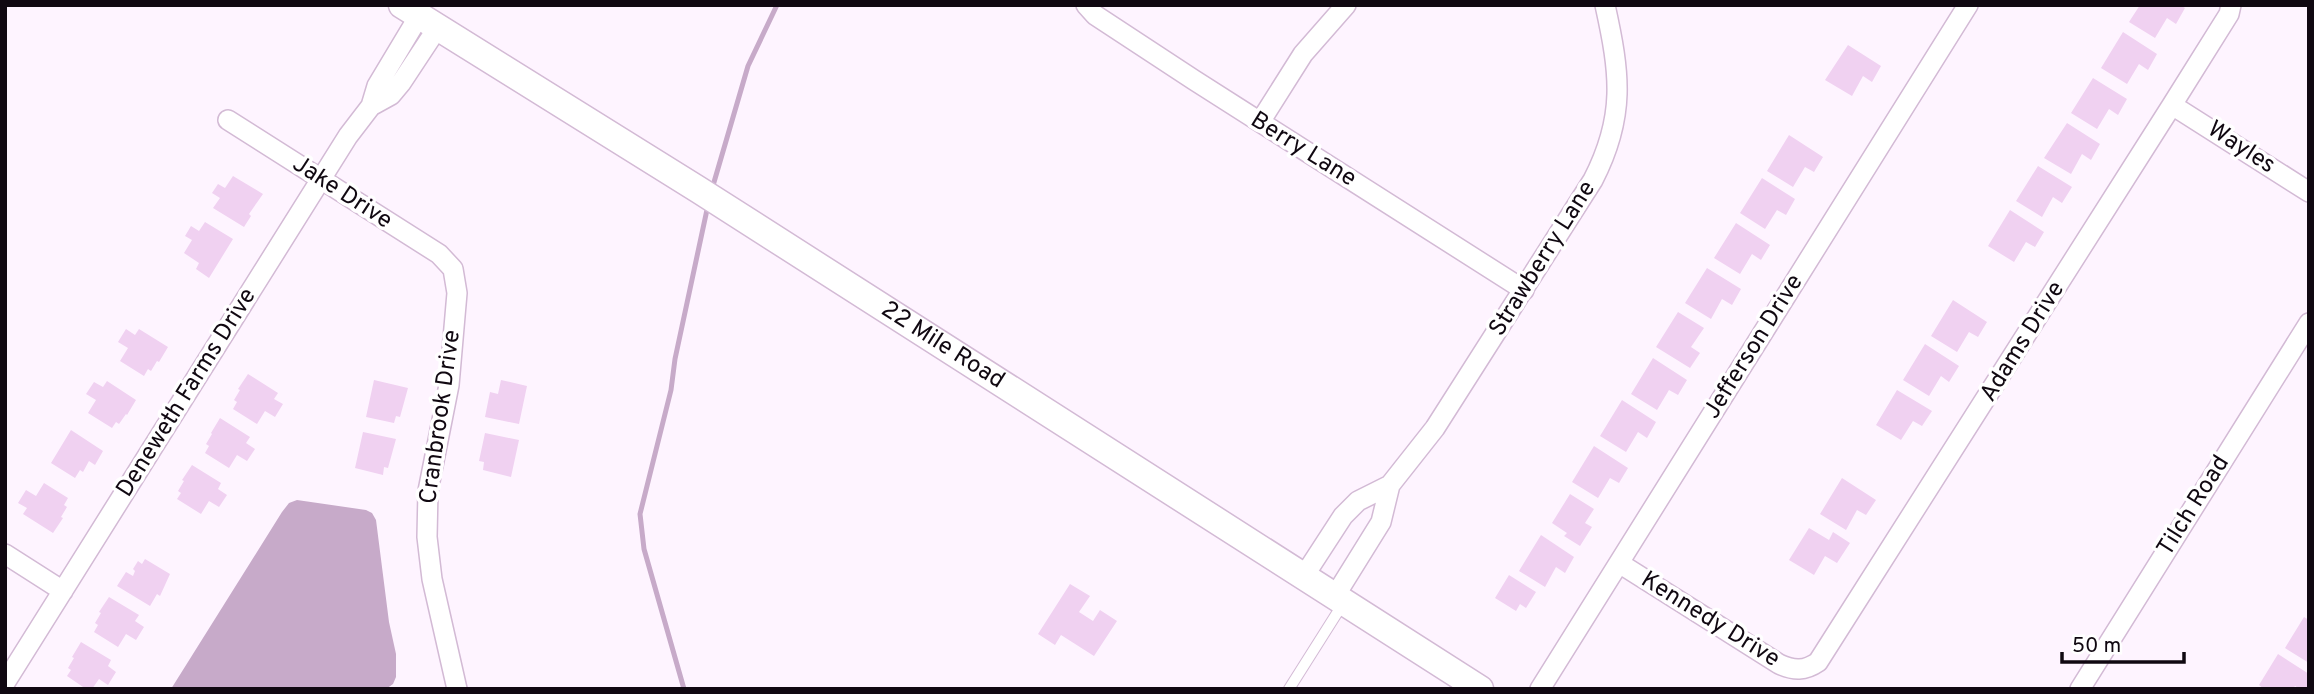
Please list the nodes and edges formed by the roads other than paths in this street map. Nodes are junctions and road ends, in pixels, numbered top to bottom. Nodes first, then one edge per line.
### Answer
1 (1086, 5) edge
2 (1346, 5) edge
3 (1605, 5) edge
4 (1968, 5) edge
5 (2231, 5) edge
6 (420, 16) edge
7 (2172, 105) junction
8 (228, 120) dead end
9 (1259, 122) junction
10 (321, 180) junction
11 (2309, 192) edge
12 (453, 269) joint
13 (1524, 290) junction
14 (2309, 323) edge
15 (1390, 485) junction
16 (5, 554) edge
17 (1619, 563) junction
18 (1304, 576) junction
19 (63, 590) junction
20 (1340, 598) junction
21 (1804, 669) joint
22 (5, 683) edge
23 (457, 689) edge
24 (1289, 689) edge
25 (1480, 689) edge
26 (1540, 689) edge
27 (2080, 689) edge

1 - 9 street, Berry Lane
2 - 9 street
3 - 13 street, Strawberry Lane
4 - 17 street, Jefferson Drive
5 - 7 street, Adams Drive
6 - 10 street, Deneweth Farms Drive
6 - 18 street, 22 Mile Road
7 - 11 street, Wayles
7 - 21 street, Adams Drive
8 - 10 street, Jake Drive
9 - 13 street, Berry Lane
10 - 12 street, Jake Drive
10 - 19 street, Deneweth Farms Drive
12 - 23 street, Cranbrook Drive
13 - 15 street, Strawberry Lane
14 - 27 street, Tilch Road
15 - 18 street, Strawberry Lane
15 - 20 street, Strawberry Lane
16 - 19 street
17 - 21 street, Kennedy Drive
17 - 26 street, Jefferson Drive
18 - 20 street, 22 Mile Road
19 - 22 street, Deneweth Farms Drive
20 - 24 lane
20 - 25 street, 22 Mile Road

